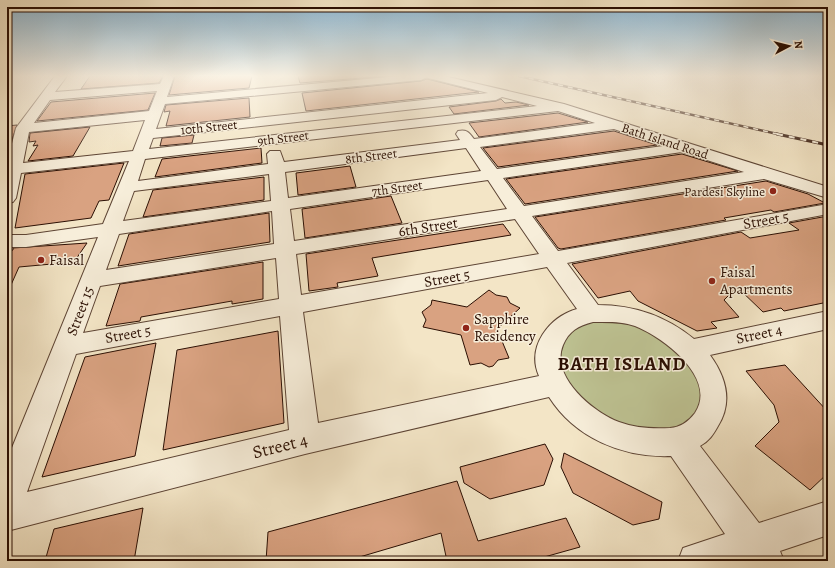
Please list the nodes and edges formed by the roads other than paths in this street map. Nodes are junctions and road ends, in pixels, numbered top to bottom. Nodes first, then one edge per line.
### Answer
1 (159, 102) edge
2 (41, 103) edge
3 (156, 103) edge
4 (158, 103) edge
5 (161, 103) edge
6 (440, 103) edge
7 (542, 103) edge
8 (559, 107) junction
9 (452, 119) junction
10 (615, 125) junction
11 (23, 128) junction
12 (274, 139) junction
13 (470, 143) junction
14 (684, 146) junction
15 (11, 169) edge
16 (277, 169) junction
17 (492, 174) junction
18 (765, 174) junction
19 (127, 187) junction
20 (828, 193) edge
21 (7, 198) edge
22 (280, 204) junction
23 (828, 209) edge
24 (520, 212) junction
25 (111, 229) junction
26 (7, 241) edge
27 (285, 250) junction
28 (553, 259) junction
29 (91, 280) junction
30 (291, 305) junction
31 (592, 313) junction
32 (828, 320) edge
33 (66, 346) junction
34 (690, 349) junction
35 (555, 384) junction
36 (305, 440) junction
37 (678, 441) junction
38 (7, 501) edge
39 (7, 514) edge
40 (828, 518) edge
41 (759, 551) edge
42 (696, 561) edge

1 - 19 street, Street 15
2 - 11 street
3 - 11 street, 10th Street
4 - 15 street, 9th Street
5 - 12 street, 9th Street
6 - 9 street
7 - 8 street, Bath Island Road
8 - 9 street, 9th Street
8 - 10 street, Bath Island Road
9 - 12 street, 9th Street
9 - 13 street
10 - 13 street, 8th Street
10 - 14 street, Bath Island Road
11 - 15 street
12 - 16 street
13 - 16 street, 8th Street
13 - 17 street
14 - 17 street, 7th Street
14 - 18 street, Bath Island Road
15 - 21 street
16 - 19 street, 8th Street
16 - 22 street
17 - 22 street, 7th Street
17 - 24 street
18 - 20 street, Bath Island Road
18 - 24 street, 6th Street
19 - 25 street, Street 15
22 - 25 street, 7th Street
22 - 27 street
23 - 28 street, Street 5
24 - 27 street, 6th Street
24 - 28 street
25 - 26 street, 7th Street
25 - 29 street, Street 15
27 - 29 street, 6th Street
27 - 30 street
28 - 30 street, Street 5
28 - 31 street
29 - 33 street, Street 15
30 - 33 street, Street 5
30 - 36 street
31 - 34 street
31 - 35 street
32 - 34 street, Street 4
33 - 38 street, Street 15
34 - 37 street
35 - 36 street, Street 4
35 - 37 street
36 - 39 street, Street 4
37 - 41 street
40 - 41 street
41 - 42 street

